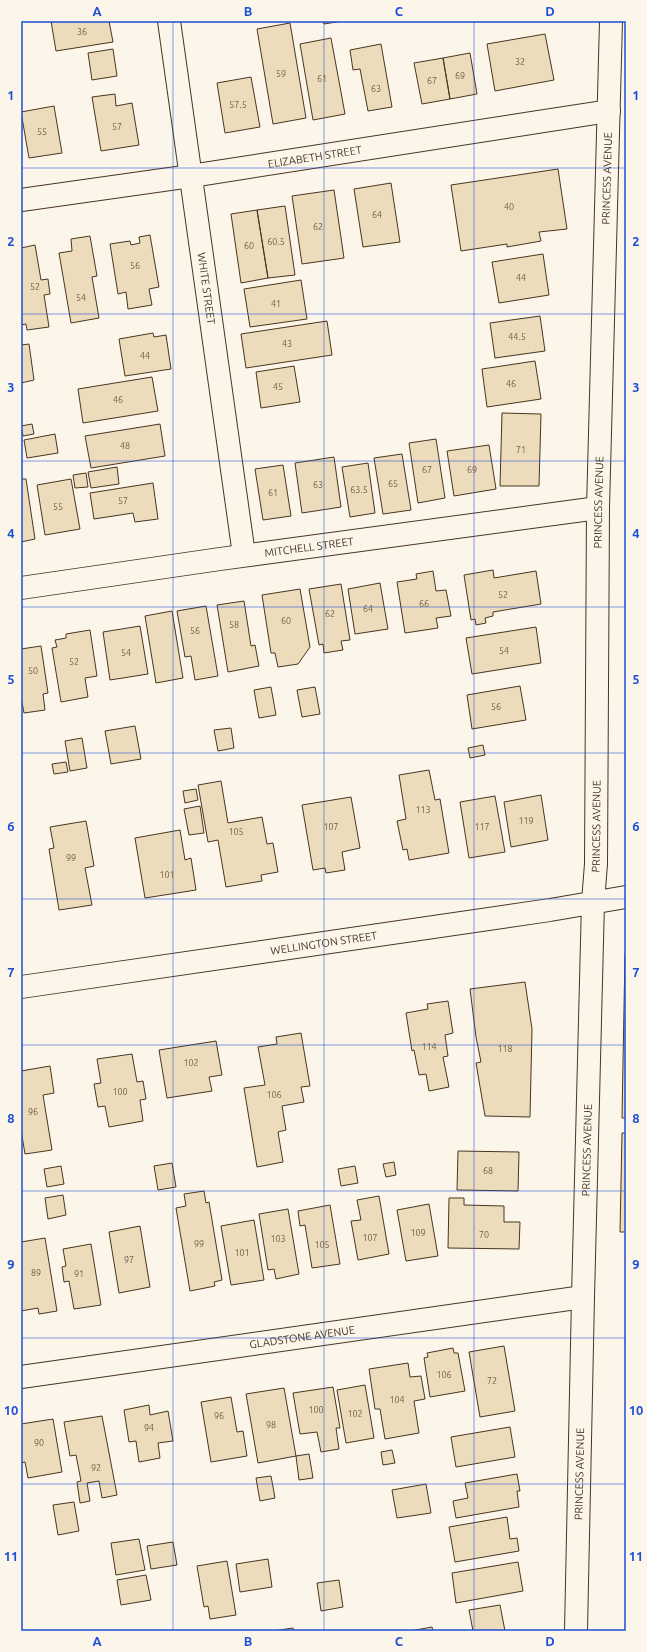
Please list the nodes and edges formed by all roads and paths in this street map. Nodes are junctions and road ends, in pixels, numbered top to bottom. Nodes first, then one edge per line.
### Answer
1 (169, 21) edge
2 (611, 21) edge
3 (609, 111) junction
4 (191, 176) junction
5 (21, 200) edge
6 (598, 508) junction
7 (244, 555) junction
8 (21, 588) edge
9 (626, 897) edge
10 (593, 902) junction
11 (21, 987) edge
12 (583, 1297) junction
13 (21, 1377) edge
14 (576, 1631) edge

1 - 4 street, WHITE STREET
2 - 3 street, PRINCESS AVENUE
3 - 4 street, ELIZABETH STREET
3 - 6 street, PRINCESS AVENUE
4 - 5 street, ELIZABETH STREET
4 - 7 street, WHITE STREET
6 - 7 street, MITCHELL STREET
6 - 10 street, PRINCESS AVENUE
7 - 8 street, MITCHELL STREET
9 - 10 street, WELLINGTON STREET
10 - 11 street, WELLINGTON STREET
10 - 12 street, PRINCESS AVENUE
12 - 13 street, GLADSTONE AVENUE
12 - 14 street, PRINCESS AVENUE

